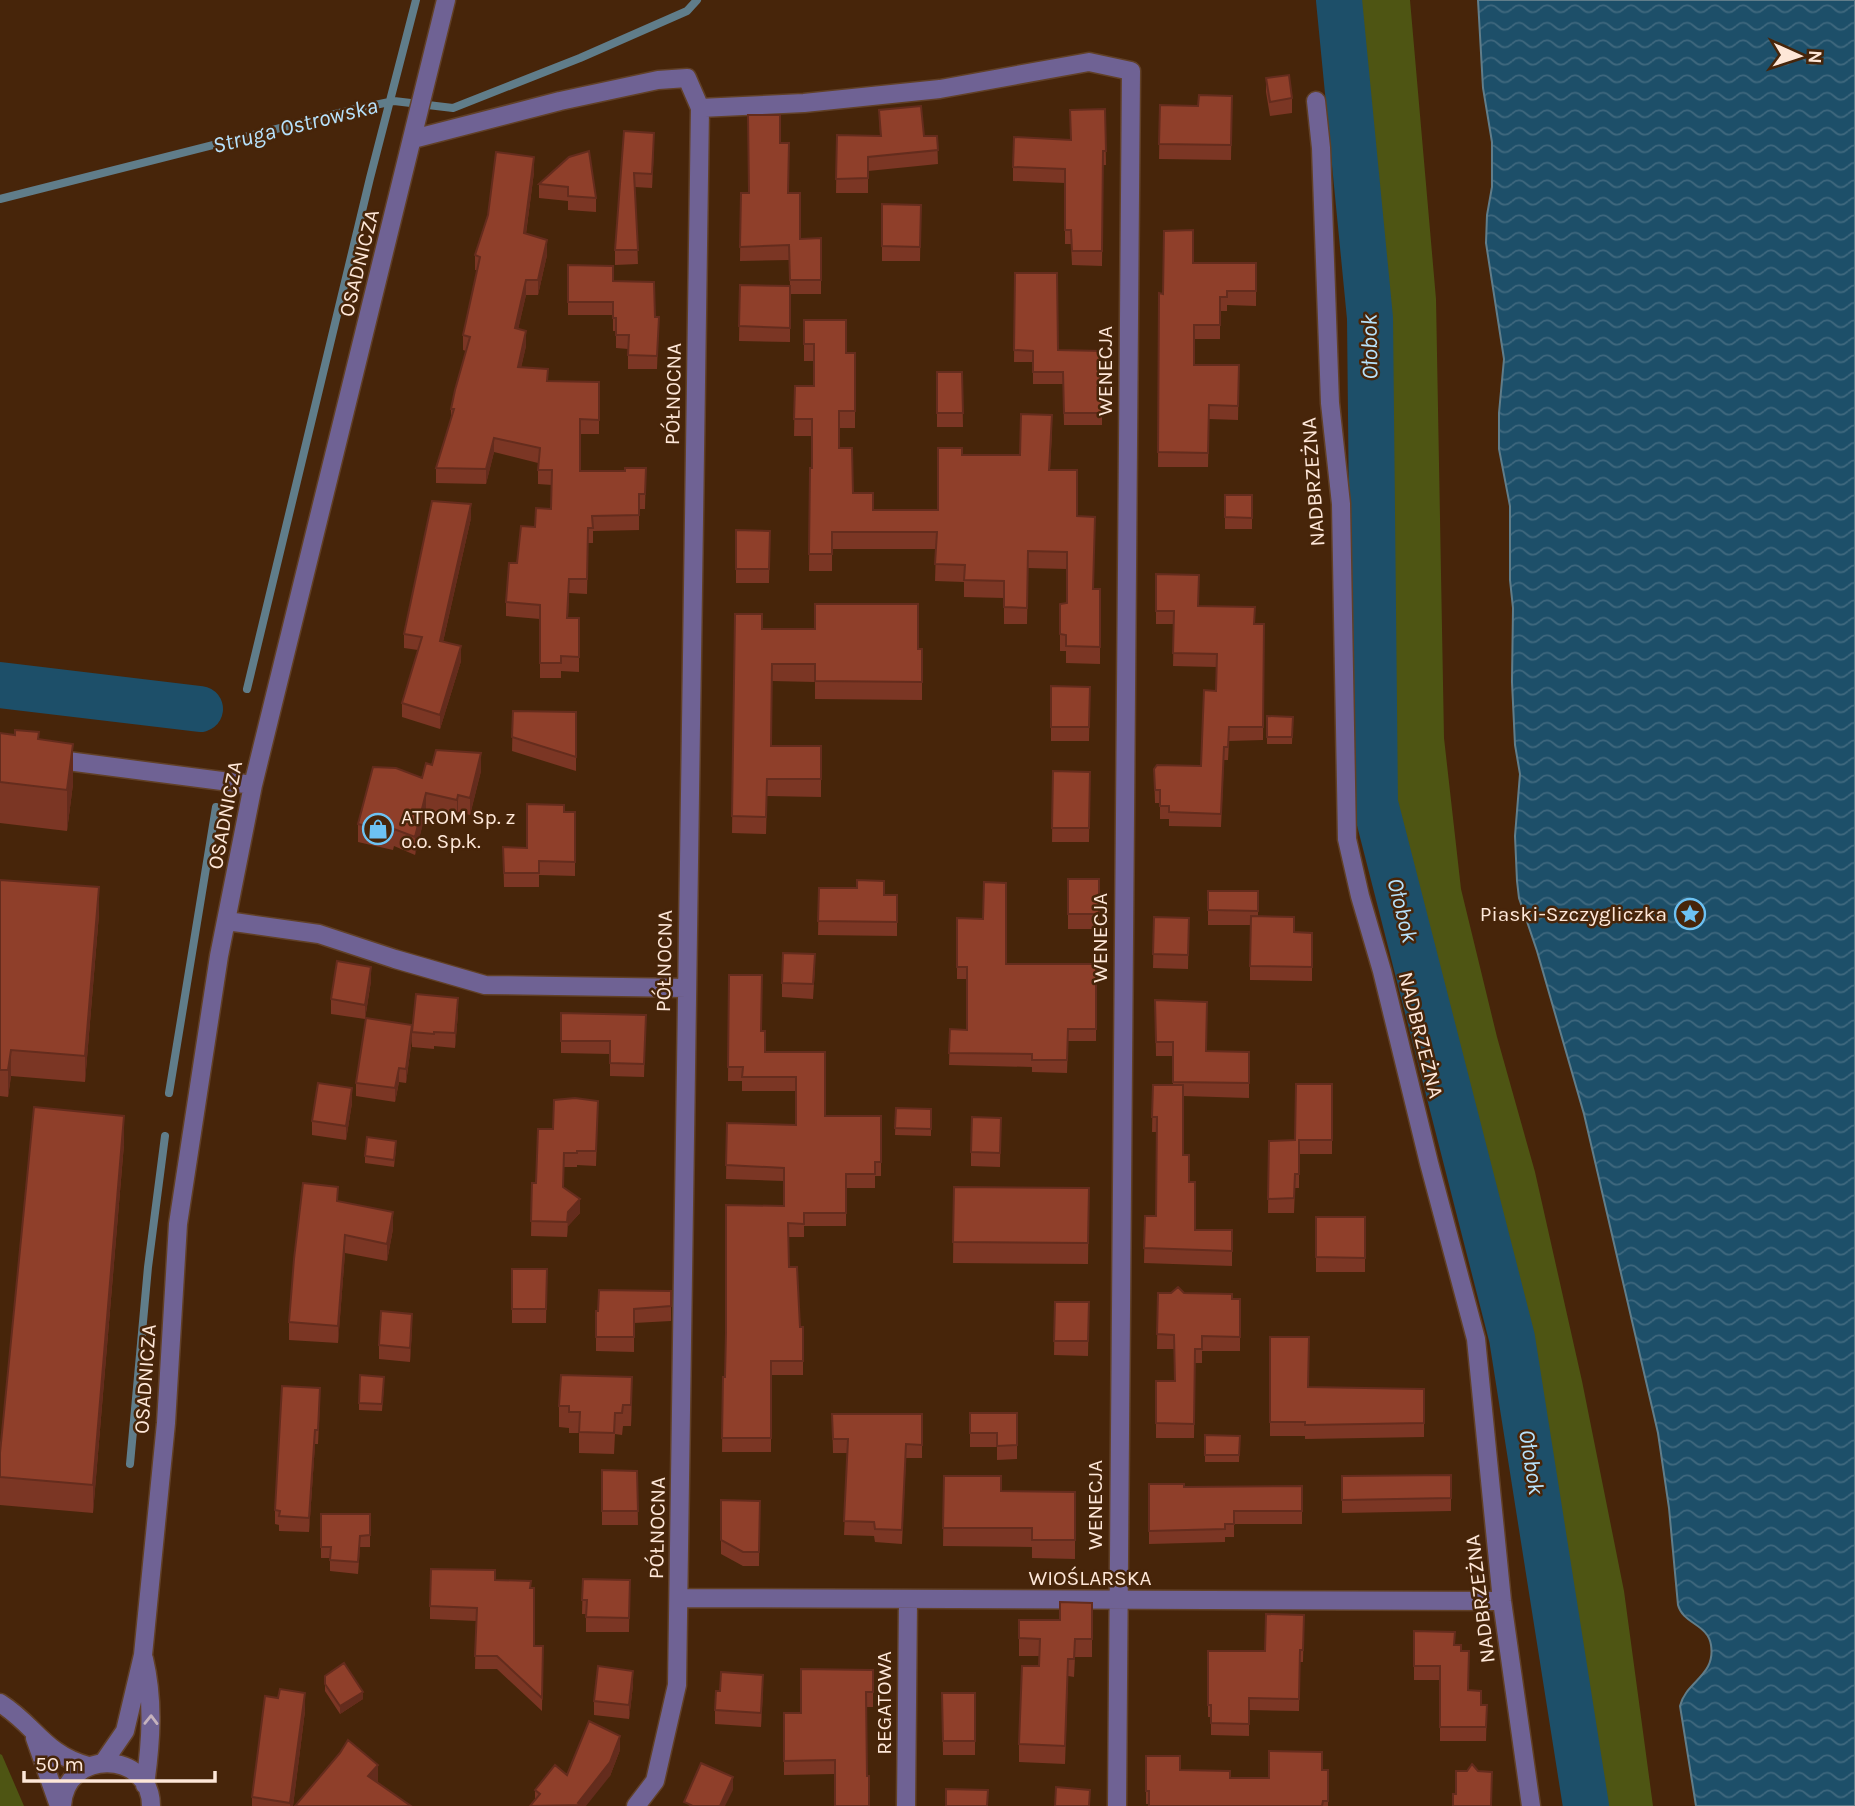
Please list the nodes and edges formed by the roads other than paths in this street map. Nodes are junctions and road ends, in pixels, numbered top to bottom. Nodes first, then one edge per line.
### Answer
1 (446, 0) edge
2 (1316, 101) dead end
3 (700, 108) junction
4 (413, 139) junction
5 (40, 757) edge
6 (253, 785) junction
7 (227, 921) junction
8 (686, 988) junction
9 (679, 1598) junction
10 (908, 1600) junction
11 (1117, 1601) junction
12 (1502, 1601) junction
13 (143, 1655) junction
14 (0, 1703) edge
15 (33, 1731) junction
16 (95, 1764) junction
17 (145, 1785) junction
18 (60, 1806) edge
19 (151, 1806) edge
20 (636, 1806) edge
21 (906, 1806) edge
22 (1117, 1806) edge
23 (1531, 1806) edge

1 - 4 street, OSADNICZA
2 - 12 street, NADBRZEŻNA
3 - 4 street, PÓŁNOCNA
3 - 8 street, PÓŁNOCNA
3 - 11 street, WENECJA
4 - 6 street, OSADNICZA
5 - 6 street
6 - 7 street, OSADNICZA
7 - 8 street
7 - 13 street, OSADNICZA
8 - 9 street, PÓŁNOCNA
9 - 10 street, WIOŚLARSKA
9 - 20 street, PÓŁNOCNA
10 - 11 street, WIOŚLARSKA
10 - 21 street, REGATOWA
11 - 12 street, WIOŚLARSKA
11 - 22 street, WENECJA
12 - 23 street, NADBRZEŻNA
13 - 16 street, OSADNICZA
17 -> 13 street, OSADNICZA
14 - 15 street
15 - 16 street
15 - 18 street
16 - 17 street
16 - 18 street, OSADNICZA
17 - 19 street

